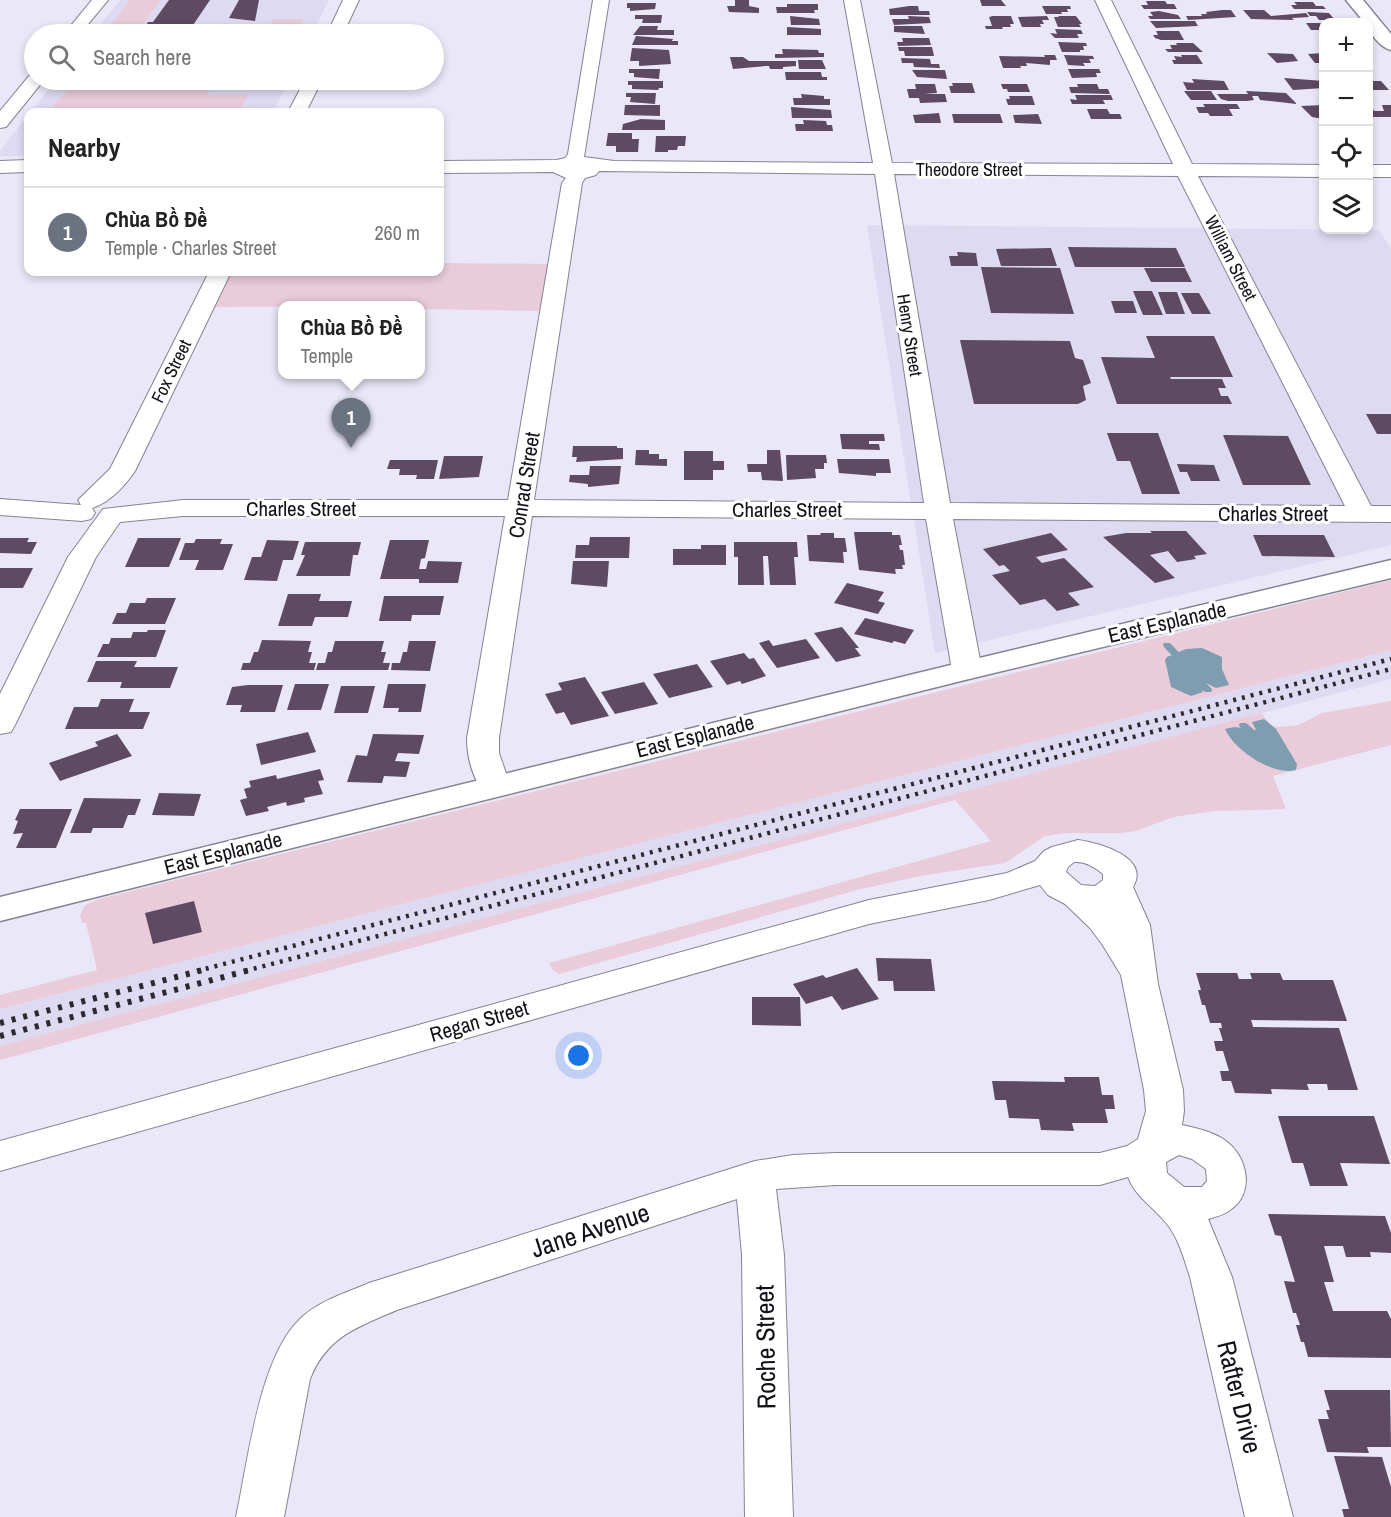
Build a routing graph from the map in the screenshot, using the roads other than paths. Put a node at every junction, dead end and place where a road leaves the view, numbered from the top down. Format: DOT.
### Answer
graph roads {
  1 [pos="100,0"];
  2 [pos="351,0"];
  3 [pos="601,0"];
  4 [pos="852,0"];
  5 [pos="1102,0"];
  6 [pos="1354,0"];
  7 [pos="80,24"];
  8 [pos="339,24"];
  9 [pos="1391,45"];
  10 [pos="27,90"];
  11 [pos="308,90"];
  12 [pos="299,108"];
  13 [pos="0,123"];
  14 [pos="444,167"];
  15 [pos="575,168"];
  16 [pos="883,169"];
  17 [pos="1185,170"];
  18 [pos="1319,171"];
  19 [pos="1373,171"];
  20 [pos="1391,171"];
  21 [pos="218,276"];
  22 [pos="13,507"];
  23 [pos="102,508"];
  24 [pos="520,508"];
  25 [pos="938,510"];
  26 [pos="1362,513"];
  27 [pos="1391,514"];
  28 [pos="1391,569"];
  29 [pos="967,670"];
  30 [pos="0,725"];
  31 [pos="494,785"];
  32 [pos="1065,884"];
  33 [pos="1116,888"];
  34 [pos="0,909"];
  35 [pos="1140,983"];
  36 [pos="1161,1070"];
  37 [pos="1205,1147"];
  38 [pos="1154,1148"];
  39 [pos="0,1156"];
  40 [pos="1071,1171"];
  41 [pos="755,1177"];
  42 [pos="1163,1195"];
  43 [pos="1216,1200"];
  44 [pos="1211,1277"];
  45 [pos="260,1517"];
  46 [pos="769,1517"];
  47 [pos="1269,1517"];
  1 -- 7 [label="street"];
  2 -- 8 [label="street"];
  3 -- 15 [label="street, Conrad Street"];
  4 -- 16 [label="street, Henry Street"];
  5 -- 17 [label="street, William Street"];
  6 -- 9 [label="street"];
  10 -- 13 [label="street"];
  11 -- 12 [label="street"];
  14 -- 15 [label="street, Theodore Street"];
  15 -- 16 [label="street, Theodore Street"];
  15 -- 24 [label="street, Conrad Street"];
  16 -- 17 [label="street, Theodore Street"];
  16 -- 25 [label="street, Henry Street"];
  17 -- 18 [label="street, Theodore Street"];
  17 -- 26 [label="street, William Street"];
  19 -- 20 [label="street"];
  21 -- 23 [label="street, Fox Street"];
  22 -- 23 [label="street, Charles Street"];
  23 -- 24 [label="street, Charles Street"];
  23 -- 30 [label="street"];
  24 -- 25 [label="street, Charles Street"];
  24 -- 31 [label="street, Conrad Street"];
  25 -- 26 [label="street, Charles Street"];
  25 -- 29 [label="street, Henry Street"];
  26 -- 27 [label="street, Charles Street"];
  28 -- 29 [label="street, East Esplanade"];
  29 -- 31 [label="street, East Esplanade"];
  31 -- 34 [label="street, East Esplanade"];
  32 -- 33 [label="street"];
  32 -- 33 [label="street"];
  32 -- 35 [label="street"];
  32 -- 39 [label="street, Regan Street"];
  33 -- 35 [label="street"];
  35 -- 36 [label="street"];
  36 -- 37 [label="street"];
  36 -- 38 [label="street"];
  37 -- 38 [label="street"];
  37 -- 43 [label="street"];
  38 -- 40 [label="street, Jane Avenue"];
  38 -- 42 [label="street"];
  40 -- 41 [label="street, Jane Avenue"];
  40 -- 42 [label="street, Jane Avenue"];
  41 -- 45 [label="street, Jane Avenue"];
  41 -- 46 [label="street, Roche Street"];
  42 -- 43 [label="street"];
  42 -- 44 [label="street, Rafter Drive"];
  43 -- 44 [label="street, Rafter Drive"];
  44 -- 47 [label="street, Rafter Drive"];
}
